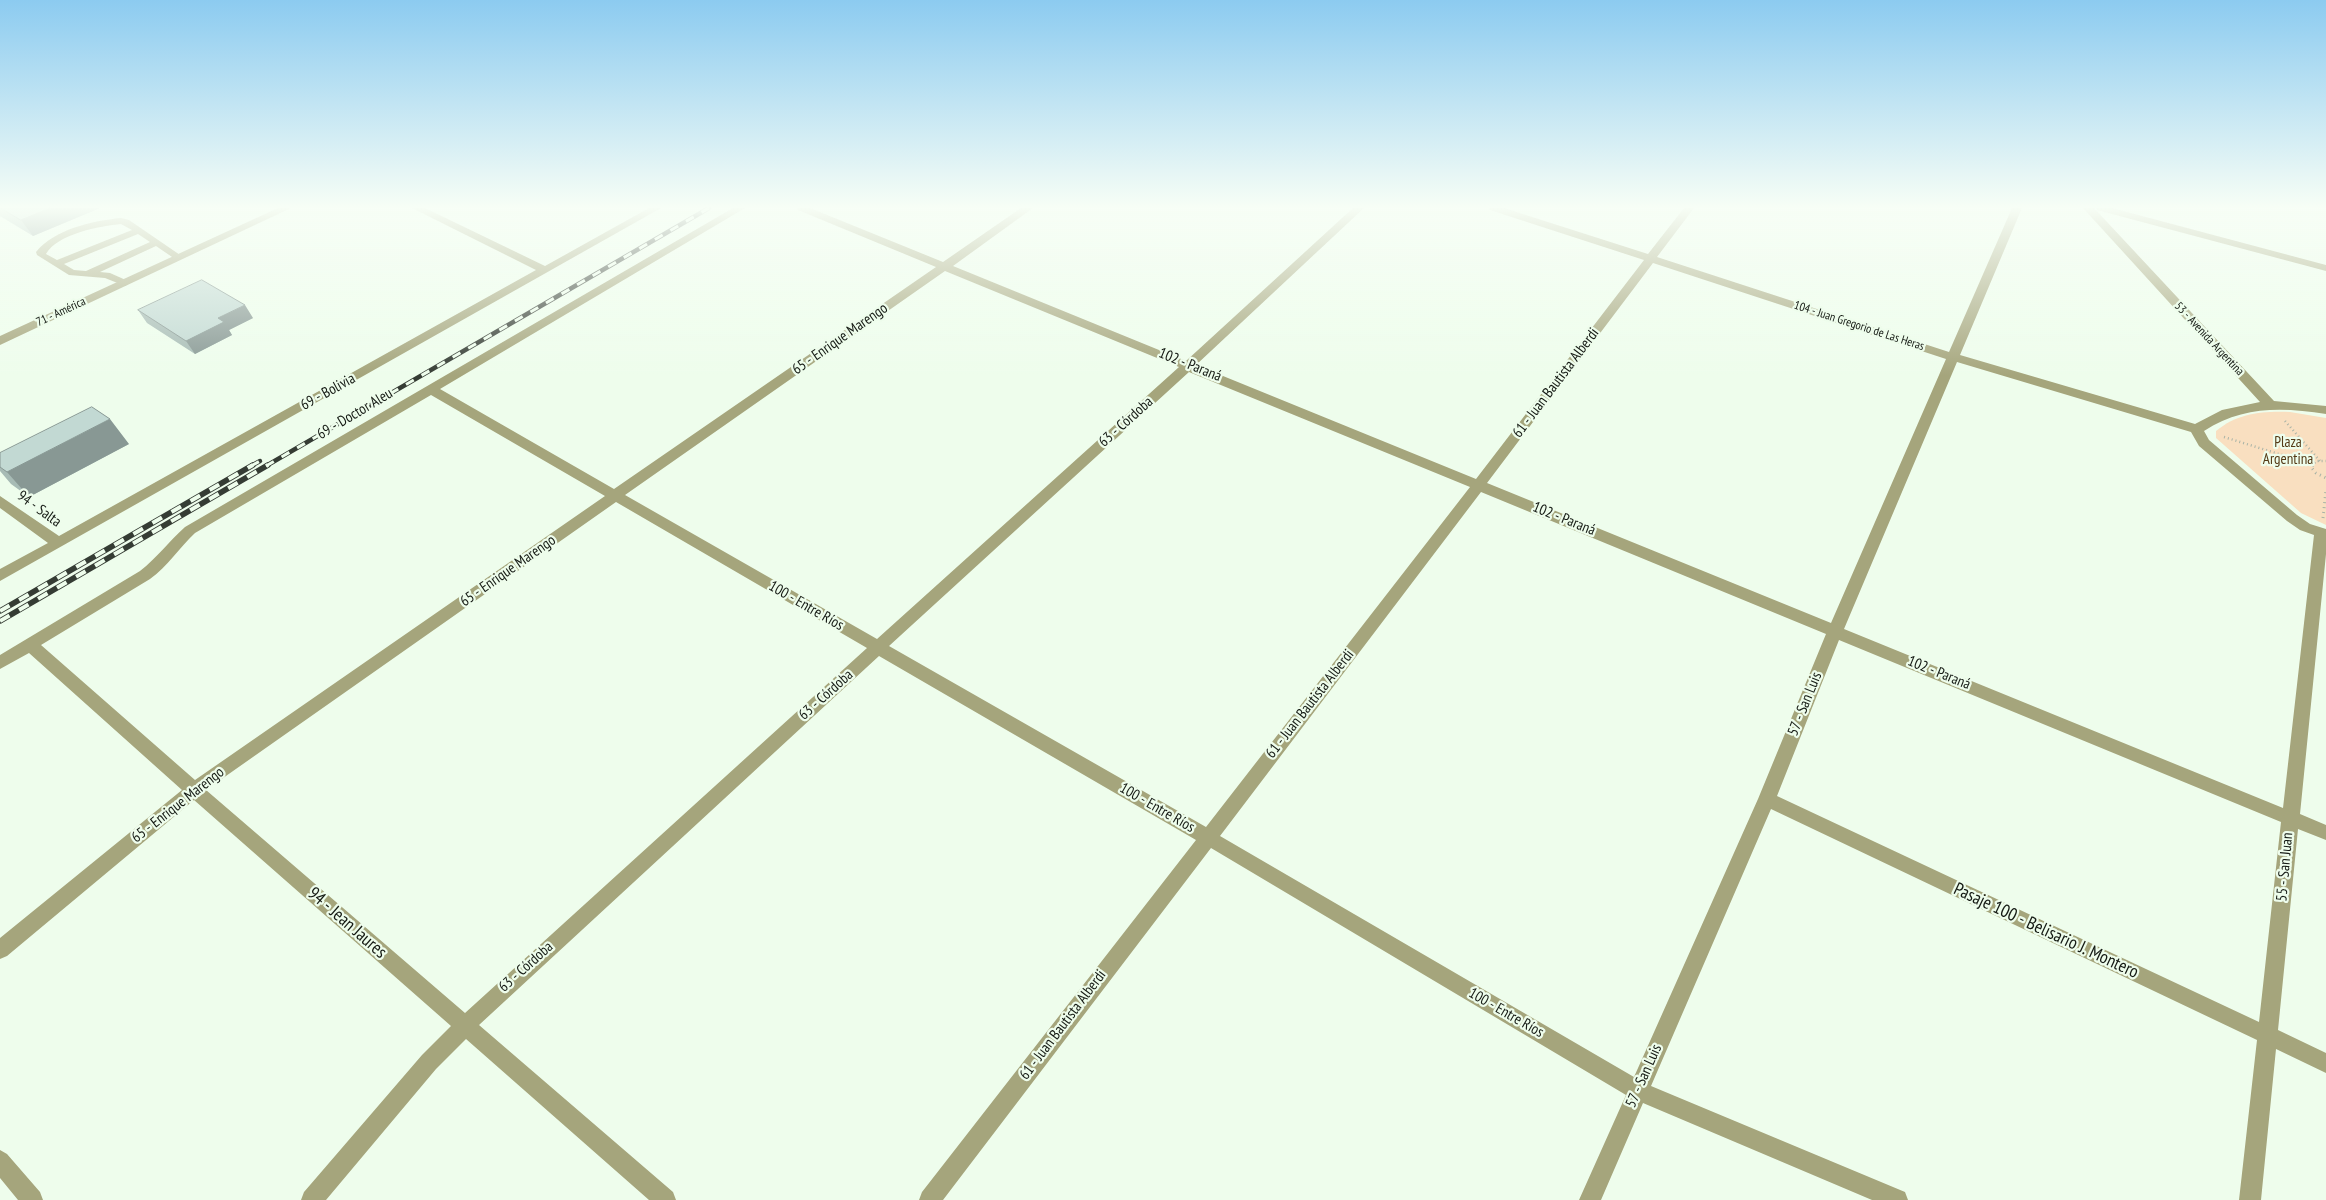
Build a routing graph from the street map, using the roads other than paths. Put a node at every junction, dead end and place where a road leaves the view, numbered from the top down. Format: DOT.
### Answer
graph roads {
  1 [pos="56,264"];
  2 [pos="109,264"];
  3 [pos="163,264"];
  4 [pos="533,264"];
  5 [pos="556,264"];
  6 [pos="644,264"];
  7 [pos="1298,264"];
  8 [pos="1645,264"];
  9 [pos="1668,264"];
  10 [pos="1993,264"];
  11 [pos="2140,264"];
  12 [pos="2311,264"];
  13 [pos="946,265"];
  14 [pos="2326,268"];
  15 [pos="545,270"];
  16 [pos="84,275"];
  17 [pos="125,282"];
  18 [pos="0,341"];
  19 [pos="1954,357"];
  20 [pos="1189,365"];
  21 [pos="430,389"];
  22 [pos="2269,404"];
  23 [pos="2326,410"];
  24 [pos="2197,429"];
  25 [pos="1480,484"];
  26 [pos="614,497"];
  27 [pos="0,501"];
  28 [pos="2323,534"];
  29 [pos="58,543"];
  30 [pos="0,576"];
  31 [pos="1835,630"];
  32 [pos="31,645"];
  33 [pos="879,647"];
  34 [pos="0,663"];
  35 [pos="194,790"];
  36 [pos="1767,799"];
  37 [pos="2290,818"];
  38 [pos="2326,833"];
  39 [pos="1207,838"];
  40 [pos="0,950"];
  41 [pos="465,1025"];
  42 [pos="2269,1036"];
  43 [pos="2326,1062"];
  44 [pos="1637,1090"];
  45 [pos="0,1161"];
  46 [pos="32,1200"];
  47 [pos="312,1200"];
  48 [pos="665,1200"];
  49 [pos="930,1200"];
  50 [pos="1590,1200"];
  51 [pos="1897,1200"];
  52 [pos="2250,1200"];
  1 -- 16 [label="lane"];
  2 -- 16 [label="lane"];
  3 -- 17 [label="street, 71 - América"];
  4 -- 15 [label="street"];
  5 -- 15 [label="street, 69 - Bolivia"];
  6 -- 21 [label="street, 69 - Doctor Aleu"];
  7 -- 20 [label="street, 63 - Córdoba"];
  8 -- 25 [label="street, 61 - Juan Bautista Alberdi"];
  9 -- 19 [label="street, 104 - Juan Gregorio de Las Heras"];
  10 -- 19 [label="street, 57 - San Luis"];
  11 -- 22 [label="street, 53 - Avenida Argentina"];
  12 -- 14 [label="street"];
  13 -- 20 [label="street, 102 - Paraná"];
  13 -- 26 [label="street, 65 - Enrique Marengo"];
  15 -- 29 [label="street, 69 - Bolivia"];
  16 -- 17 [label="lane"];
  17 -- 18 [label="street, 71 - América"];
  19 -- 24 [label="street, 104 - Juan Gregorio de Las Heras"];
  19 -- 31 [label="street, 57 - San Luis"];
  20 -- 25 [label="street, 102 - Paraná"];
  20 -- 33 [label="street, 63 - Córdoba"];
  21 -- 26 [label="street, 100 - Entre Ríos"];
  21 -- 32 [label="street, 69 - Doctor Aleu"];
  22 -- 23 [label="street"];
  22 -- 24 [label="street"];
  24 -- 28 [label="street"];
  25 -- 31 [label="street, 102 - Paraná"];
  25 -- 39 [label="street, 61 - Juan Bautista Alberdi"];
  26 -- 33 [label="street, 100 - Entre Ríos"];
  26 -- 35 [label="street, 65 - Enrique Marengo"];
  27 -- 29 [label="street, 94 - Salta"];
  28 -- 37 [label="street, 55 - San Juan"];
  29 -- 30 [label="street, 69 - Bolivia"];
  31 -- 36 [label="street, 57 - San Luis"];
  31 -- 37 [label="street, 102 - Paraná"];
  32 -- 34 [label="street, 69 - Doctor Aleu"];
  32 -- 35 [label="street, 94 - Jean Jaures"];
  33 -- 39 [label="street, 100 - Entre Ríos"];
  33 -- 41 [label="street, 63 - Córdoba"];
  35 -- 40 [label="street, 65 - Enrique Marengo"];
  35 -- 41 [label="street, 94 - Jean Jaures"];
  36 -- 42 [label="street, Pasaje 100 - Belisario J. Montero"];
  36 -- 44 [label="street, 57 - San Luis"];
  37 -- 38 [label="street, 102 - Paraná"];
  37 -- 42 [label="street, 55 - San Juan"];
  39 -- 44 [label="street, 100 - Entre Ríos"];
  39 -- 49 [label="street, 61 - Juan Bautista Alberdi"];
  41 -- 47 [label="street, 63 - Córdoba"];
  41 -- 48 [label="street, 94 - Jean Jaures"];
  42 -- 43 [label="street, Pasaje 100 - Belisario J. Montero"];
  42 -- 52 [label="street, 55 - San Juan"];
  44 -- 50 [label="street, 57 - San Luis"];
  44 -- 51 [label="street, 100 - Entre Ríos"];
  45 -- 46 [label="street"];
}
